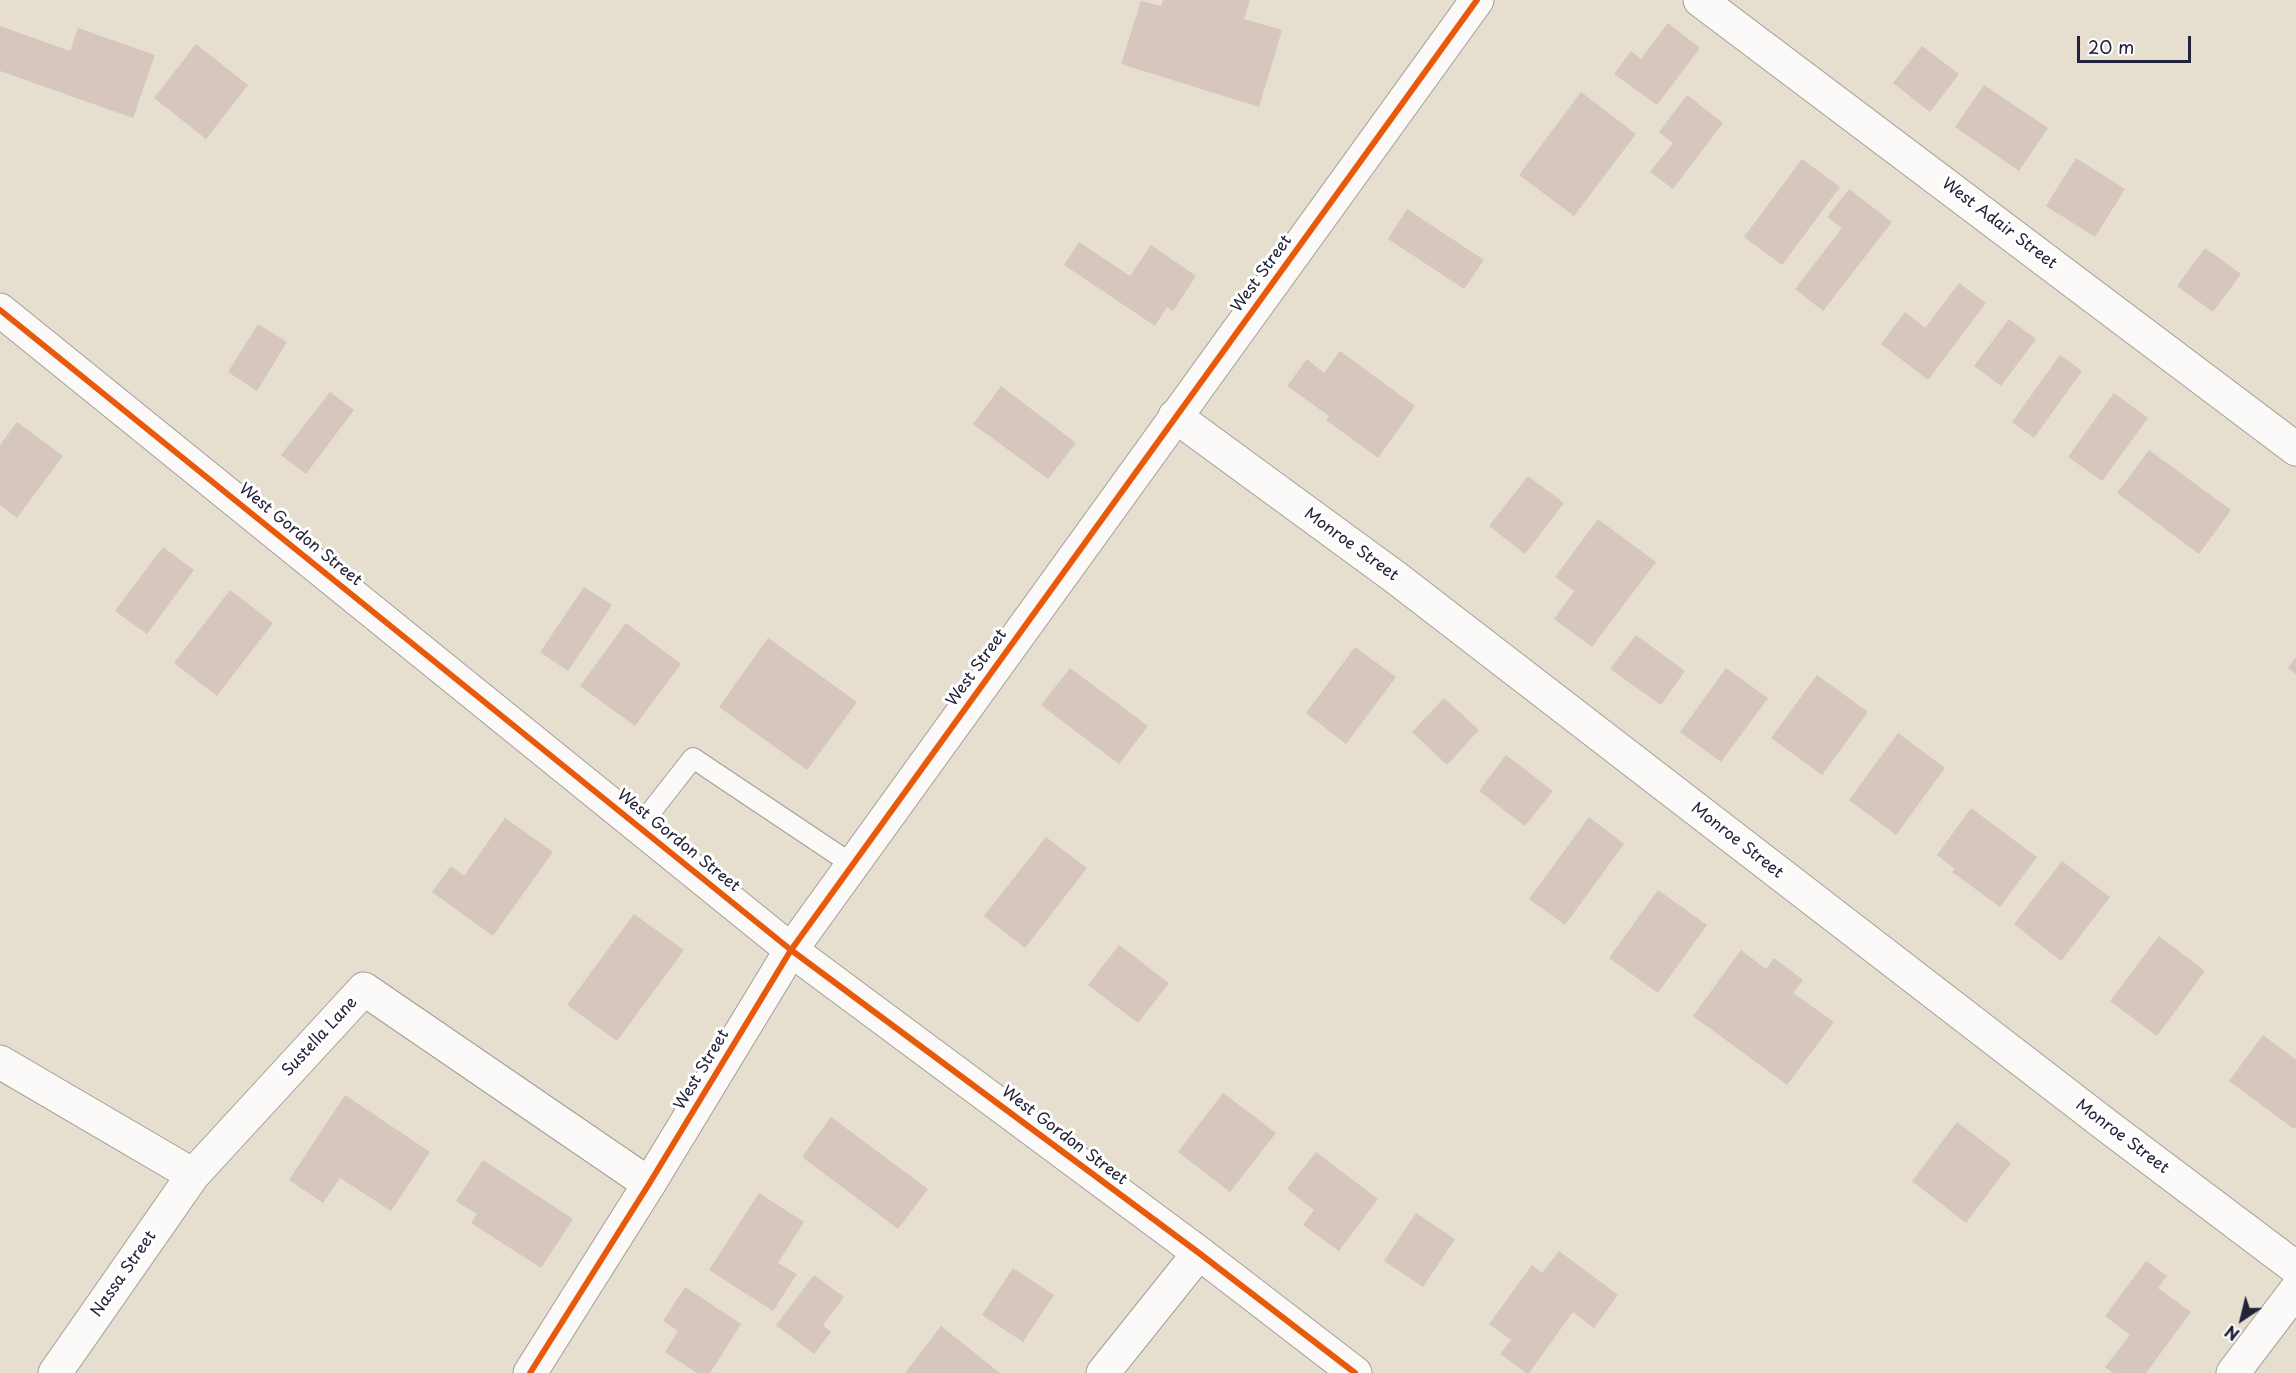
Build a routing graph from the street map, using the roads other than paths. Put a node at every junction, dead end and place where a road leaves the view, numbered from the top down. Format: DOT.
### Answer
graph roads {
  1 [pos="1477,0"];
  2 [pos="1700,0"];
  3 [pos="0,310"];
  4 [pos="1175,416"];
  5 [pos="2296,449"];
  6 [pos="639,827"];
  7 [pos="853,865"];
  8 [pos="791,950"];
  9 [pos="0,1062"];
  10 [pos="192,1175"];
  11 [pos="649,1184"];
  12 [pos="1199,1253"];
  13 [pos="2296,1268"];
  14 [pos="2296,1290"];
  15 [pos="55,1373"];
  16 [pos="530,1373"];
  17 [pos="1103,1373"];
  18 [pos="1355,1373"];
  19 [pos="2233,1373"];
  1 -- 4 [label="street, West Street"];
  2 -- 5 [label="street, West Adair Street"];
  3 -- 6 [label="street, West Gordon Street"];
  4 -- 7 [label="street, West Street"];
  4 -- 13 [label="street, Monroe Street"];
  6 -- 7 [label="lane"];
  6 -- 8 [label="street, West Gordon Street"];
  7 -- 8 [label="street, West Street"];
  8 -- 11 [label="street, West Street"];
  8 -- 12 [label="street, West Gordon Street"];
  9 -- 10 [label="street"];
  10 -- 11 [label="street, Sustella Lane"];
  10 -- 15 [label="street, Nassa Street"];
  11 -- 16 [label="street, West Street"];
  12 -- 17 [label="street"];
  12 -- 18 [label="street, West Gordon Street"];
  14 -- 19 [label="street"];
}
